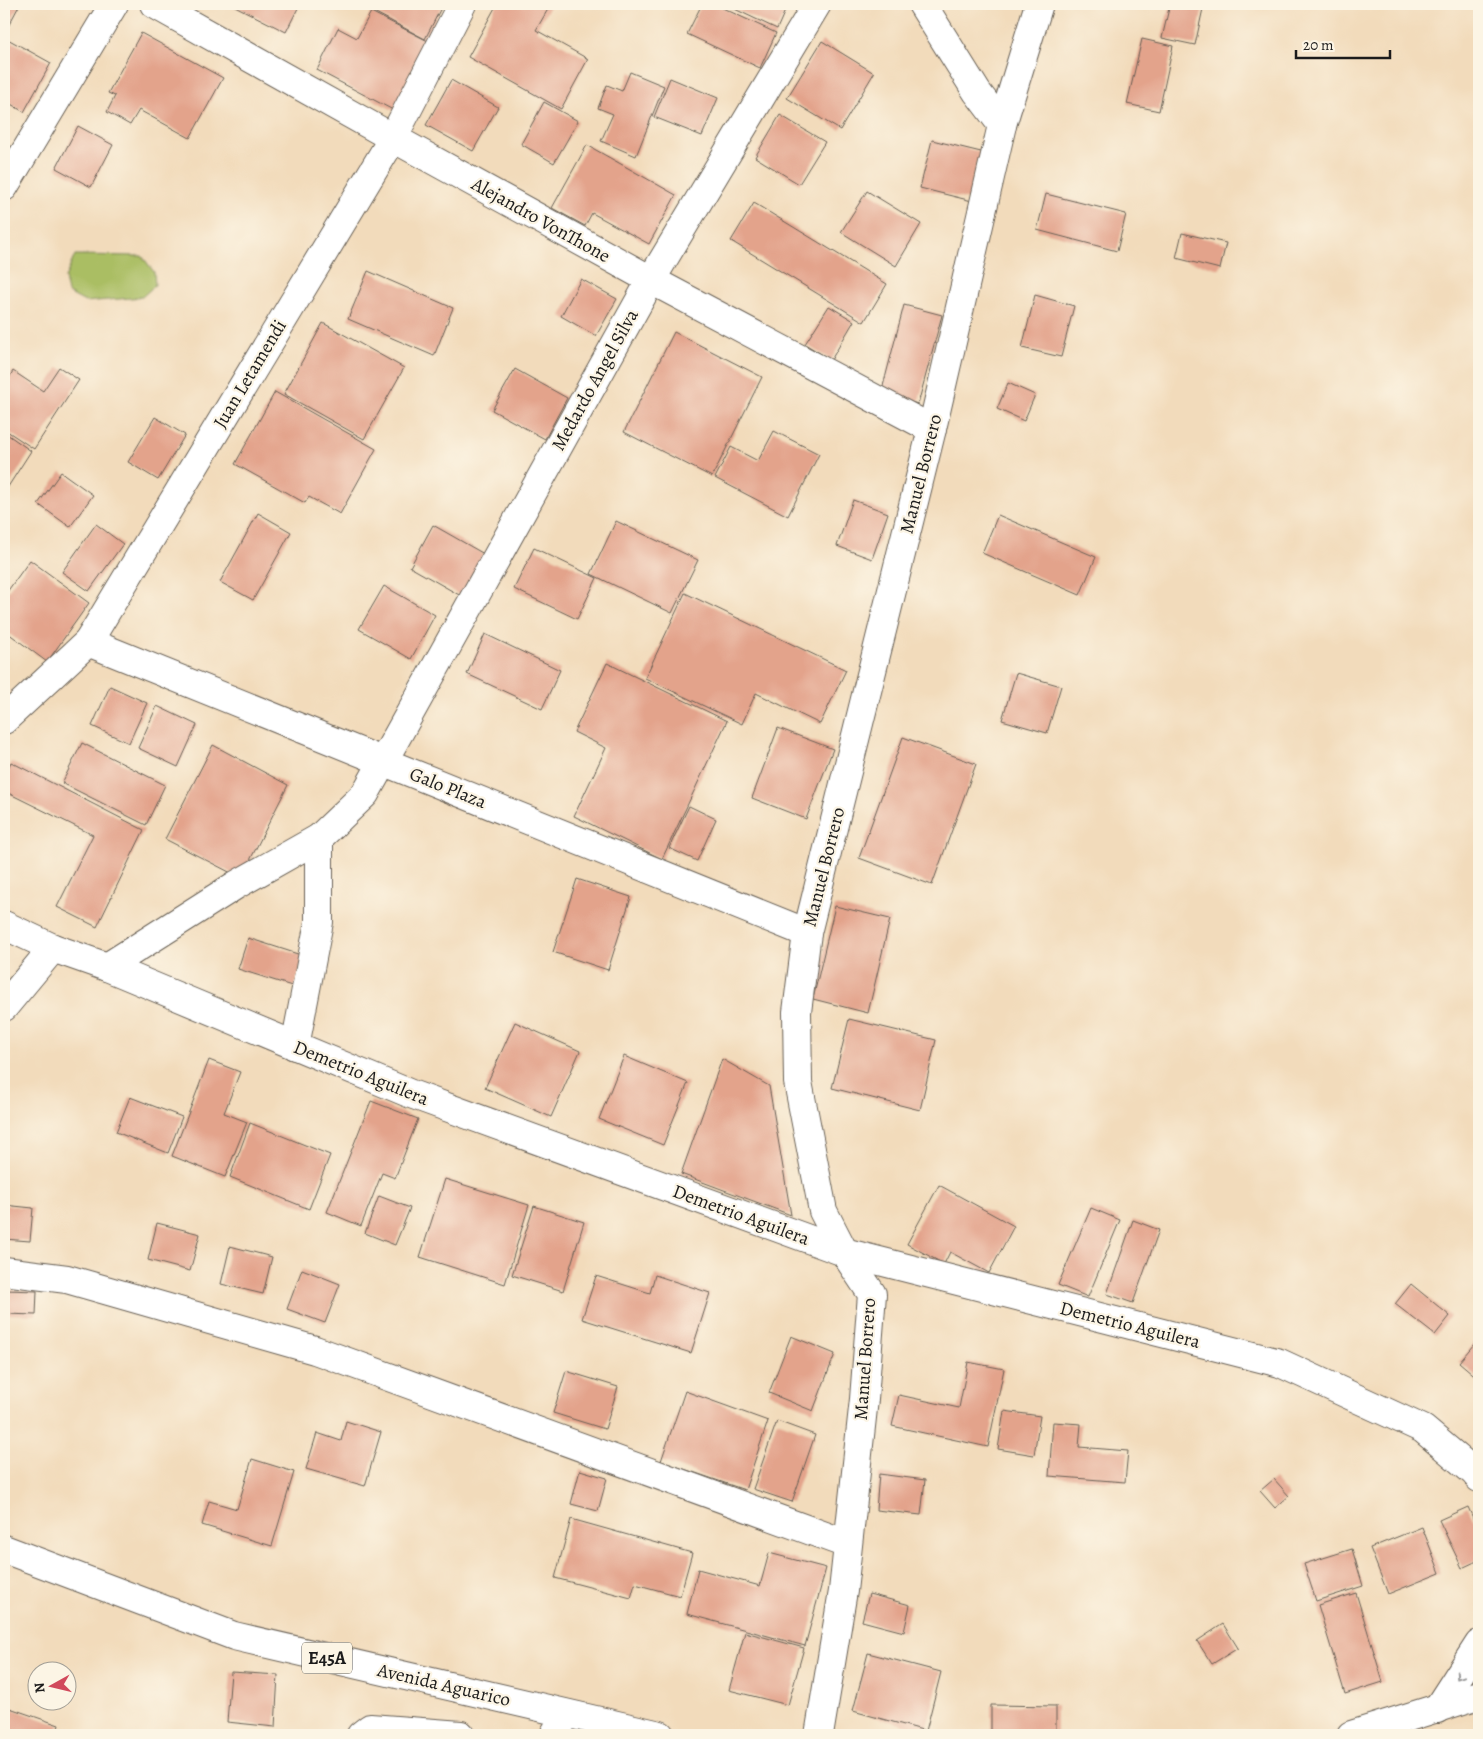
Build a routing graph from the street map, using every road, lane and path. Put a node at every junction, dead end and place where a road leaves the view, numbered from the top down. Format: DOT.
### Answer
graph roads {
  1 [pos="114,4"];
  2 [pos="154,4"];
  3 [pos="462,4"];
  4 [pos="817,4"];
  5 [pos="922,4"];
  6 [pos="1039,4"];
  7 [pos="1002,125"];
  8 [pos="393,138"];
  9 [pos="4,187"];
  10 [pos="651,280"];
  11 [pos="932,429"];
  12 [pos="88,642"];
  13 [pos="4,720"];
  14 [pos="383,762"];
  15 [pos="319,838"];
  16 [pos="4,925"];
  17 [pos="808,934"];
  18 [pos="53,948"];
  19 [pos="107,968"];
  20 [pos="4,1007"];
  21 [pos="295,1046"];
  22 [pos="844,1252"];
  23 [pos="4,1271"];
  24 [pos="1479,1478"];
  25 [pos="847,1544"];
  26 [pos="4,1549"];
  27 [pos="1479,1644"];
  28 [pos="1479,1695"];
  29 [pos="1437,1708"];
  30 [pos="560,1724"];
  31 [pos="360,1735"];
  32 [pos="461,1735"];
  33 [pos="660,1735"];
  34 [pos="819,1735"];
  35 [pos="1351,1735"];
  1 -- 9 [label="main road"];
  2 -- 8 [label="main road, Alejandro VonThone"];
  3 -- 8 [label="main road, Juan Letamendi"];
  4 -- 10 [label="main road, Medardo Angel Silva"];
  5 -- 7 [label="main road"];
  6 -- 7 [label="main road, Manuel Borrero"];
  7 -- 11 [label="main road, Manuel Borrero"];
  8 -- 10 [label="main road, Alejandro VonThone"];
  8 -- 12 [label="main road, Juan Letamendi"];
  10 -- 11 [label="main road, Alejandro VonThone"];
  10 -- 14 [label="main road, Medardo Angel Silva"];
  11 -- 17 [label="main road, Manuel Borrero"];
  12 -- 13 [label="main road, Juan Letamendi"];
  12 -- 14 [label="main road, Galo Plaza"];
  14 -- 15 [label="main road, Medardo Angel Silva"];
  14 -- 17 [label="main road, Galo Plaza"];
  15 -- 19 [label="main road, Medardo Angel Silva"];
  15 -- 21 [label="main road"];
  16 -- 18 [label="main road, Demetrio Aguilera"];
  17 -- 22 [label="main road, Manuel Borrero"];
  18 -- 19 [label="main road, Demetrio Aguilera"];
  18 -- 20 [label="main road"];
  19 -- 21 [label="main road, Demetrio Aguilera"];
  21 -- 22 [label="main road, Demetrio Aguilera"];
  22 -- 24 [label="main road, Demetrio Aguilera"];
  22 -- 25 [label="main road, Manuel Borrero"];
  23 -- 25 [label="main road"];
  25 -- 34 [label="main road, Manuel Borrero"];
  26 -- 30 [label="main road, Avenida Aguarico / E45A"];
  27 -- 29 [label="main road, one-way"];
  28 -- 29 [label="main road"];
  29 -- 35 [label="main road"];
  30 -- 33 [label="main road, Avenida Aguarico / E45A"];
  31 -- 32 [label="main road"];
}
